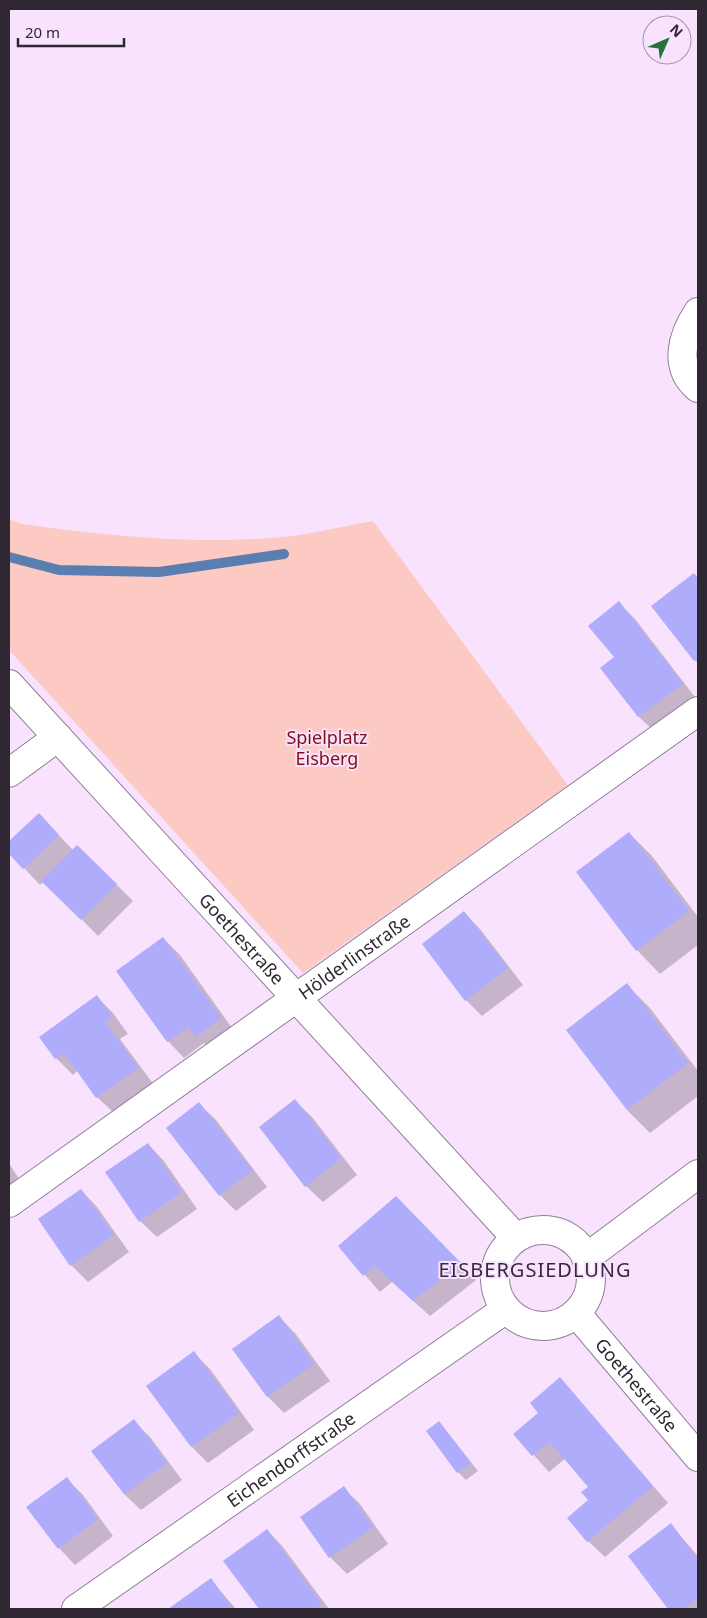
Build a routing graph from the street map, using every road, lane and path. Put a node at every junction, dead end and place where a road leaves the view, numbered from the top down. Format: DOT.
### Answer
graph roads {
  1 [pos="698,312"];
  2 [pos="698,388"];
  3 [pos="9,684"];
  4 [pos="698,712"];
  5 [pos="58,738"];
  6 [pos="9,773"];
  7 [pos="296,999"];
  8 [pos="698,1174"];
  9 [pos="9,1203"];
  10 [pos="516,1238"];
  11 [pos="586,1258"];
  12 [pos="506,1309"];
  13 [pos="576,1313"];
  14 [pos="698,1457"];
  15 [pos="76,1609"];
  1 -- 2 [label="street"];
  3 -- 5 [label="street, Goethestraße"];
  4 -- 7 [label="street, Hölderlinstraße"];
  5 -- 6 [label="street"];
  5 -- 7 [label="street, Goethestraße"];
  7 -- 9 [label="street, Hölderlinstraße"];
  7 -- 10 [label="street, Goethestraße"];
  8 -- 11 [label="street"];
  10 -- 11 [label="street"];
  10 -- 12 [label="street"];
  11 -- 13 [label="street"];
  12 -- 13 [label="street"];
  12 -- 15 [label="street, Eichendorffstraße"];
  13 -- 14 [label="street, Goethestraße"];
}
